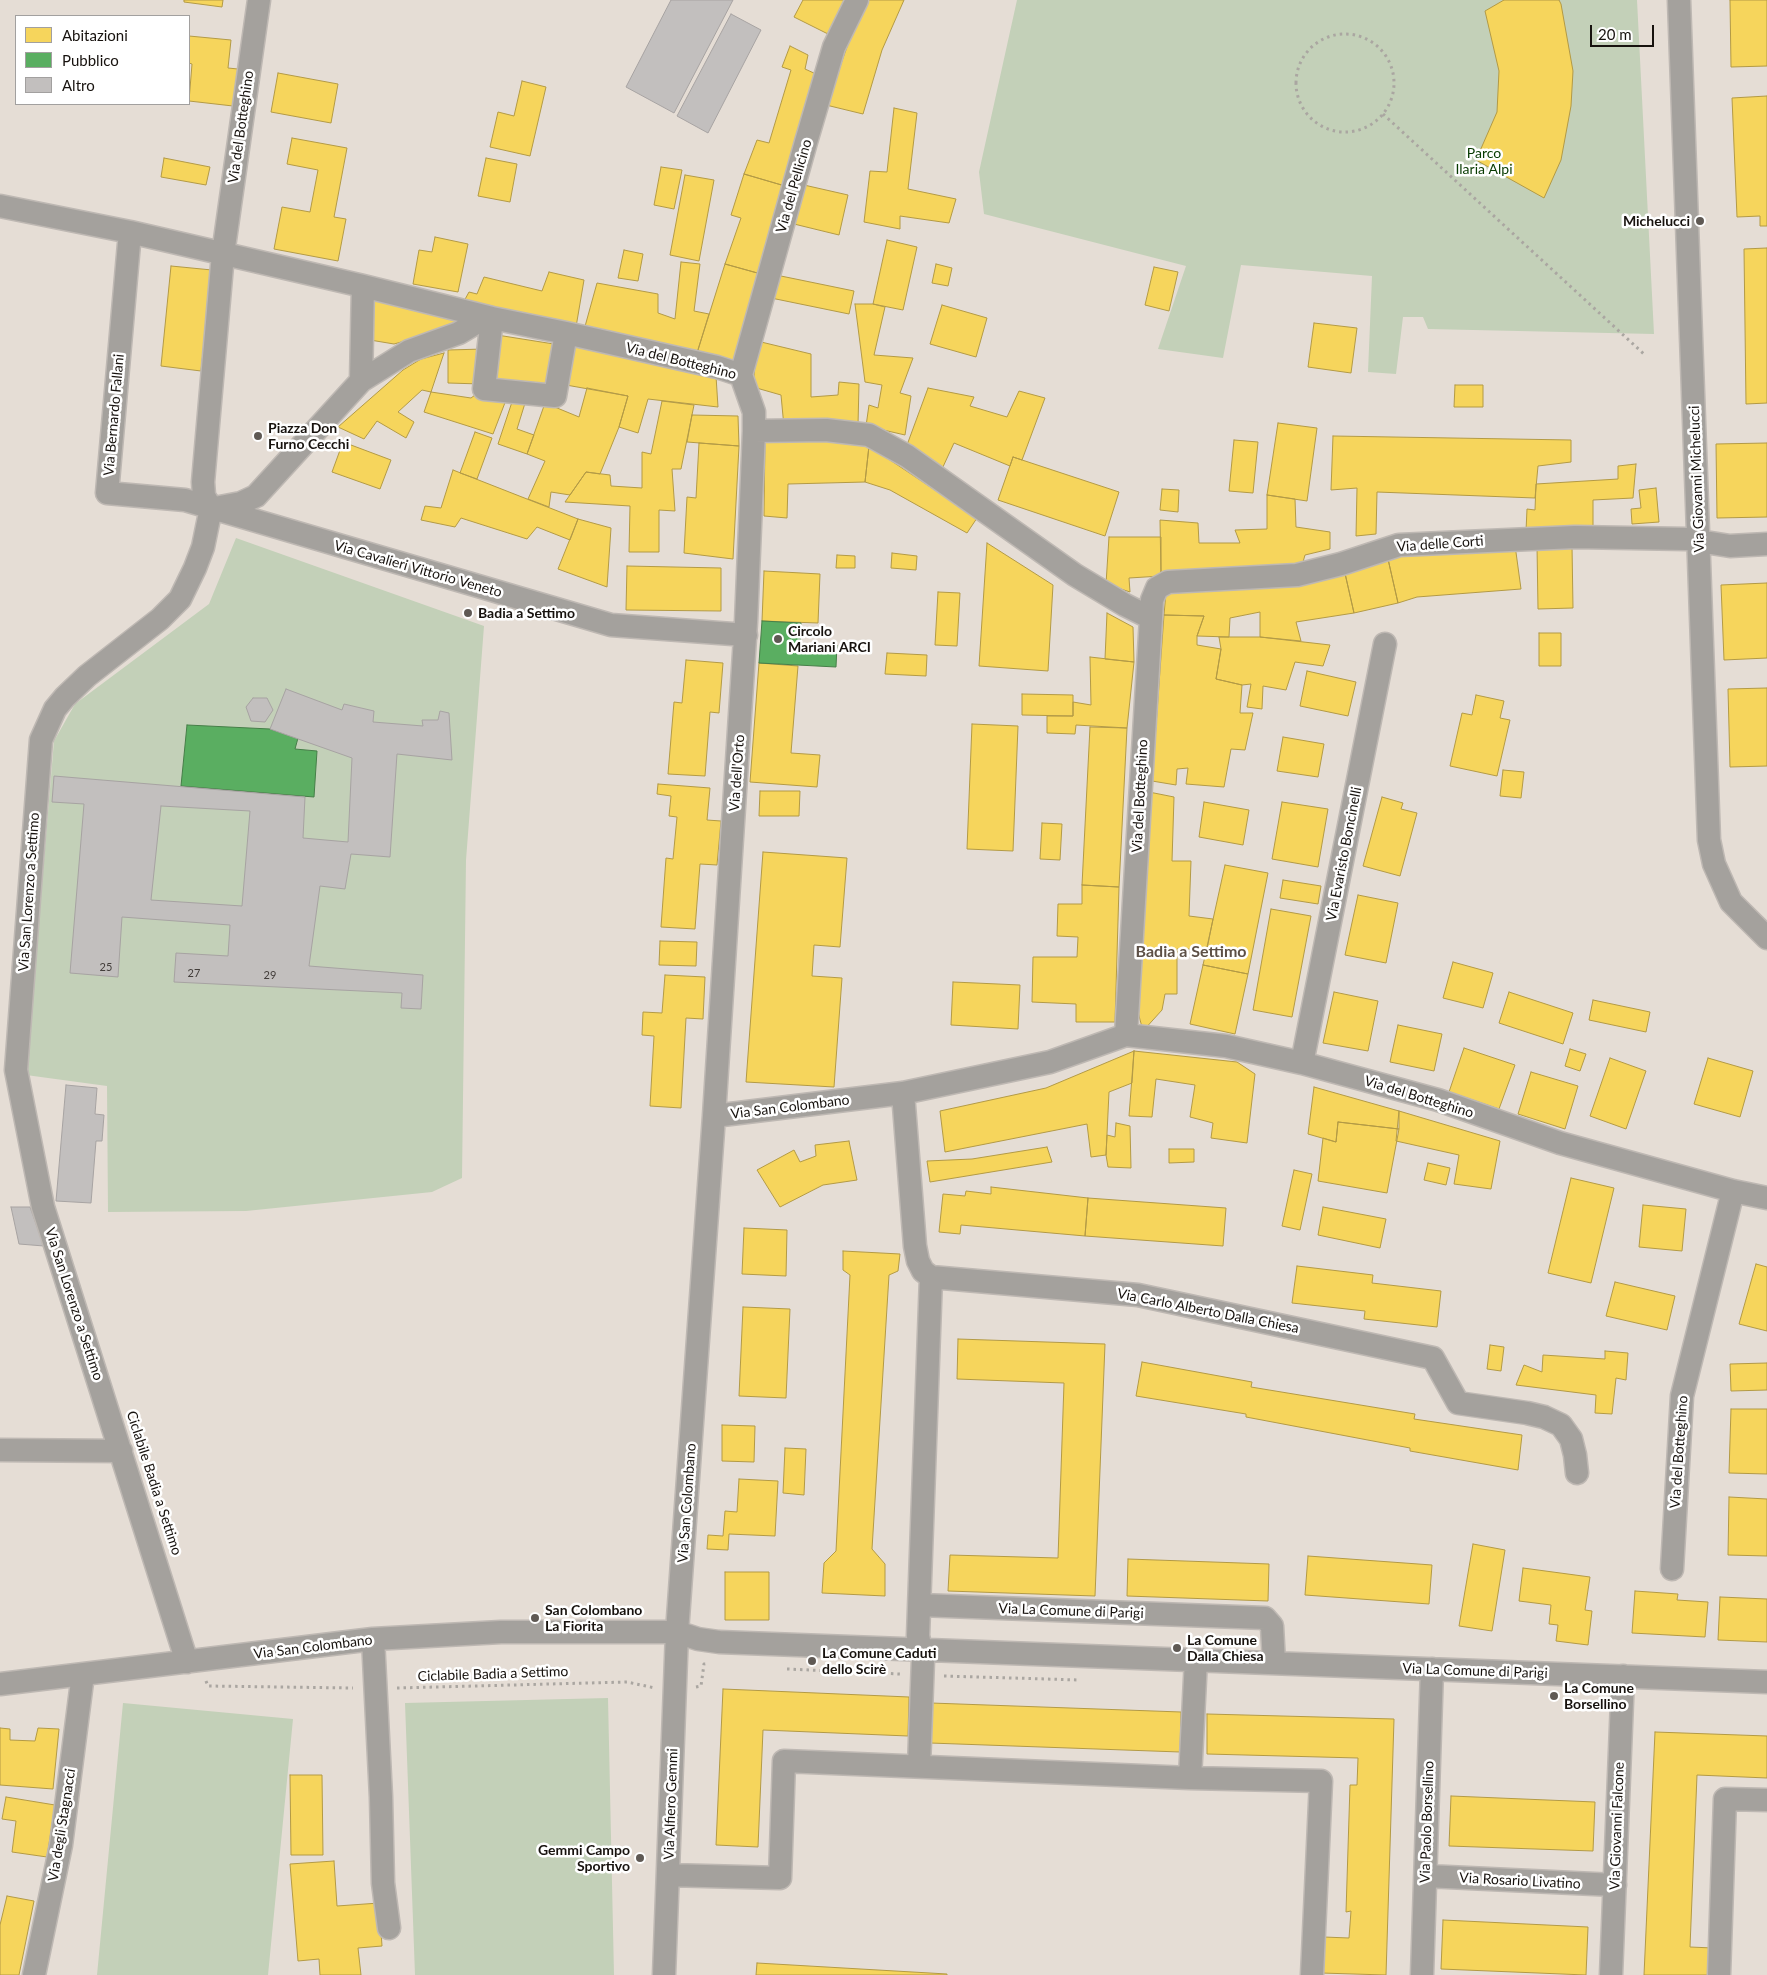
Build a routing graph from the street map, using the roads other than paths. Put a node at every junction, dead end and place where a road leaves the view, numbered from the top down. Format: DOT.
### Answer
graph roads {
  1 [pos="259,0"];
  2 [pos="856,0"];
  3 [pos="1679,0"];
  4 [pos="0,206"];
  5 [pos="130,232"];
  6 [pos="223,254"];
  7 [pos="363,286"];
  8 [pos="489,318"];
  9 [pos="566,333"];
  10 [pos="741,375"];
  11 [pos="361,381"];
  12 [pos="754,431"];
  13 [pos="211,508"];
  14 [pos="1699,542"];
  15 [pos="1767,544"];
  16 [pos="1151,618"];
  17 [pos="746,635"];
  18 [pos="1385,644"];
  19 [pos="1767,938"];
  20 [pos="1126,1035"];
  21 [pos="1302,1063"];
  22 [pos="903,1093"];
  23 [pos="714,1116"];
  24 [pos="1733,1191"];
  25 [pos="1767,1198"];
  26 [pos="931,1277"];
  27 [pos="0,1450"];
  28 [pos="121,1451"];
  29 [pos="1577,1473"];
  30 [pos="1672,1570"];
  31 [pos="920,1605"];
  32 [pos="677,1632"];
  33 [pos="373,1639"];
  34 [pos="920,1648"];
  35 [pos="1196,1660"];
  36 [pos="193,1661"];
  37 [pos="1274,1663"];
  38 [pos="1432,1670"];
  39 [pos="83,1674"];
  40 [pos="1623,1676"];
  41 [pos="1767,1682"];
  42 [pos="0,1684"];
  43 [pos="919,1766"];
  44 [pos="1190,1778"];
  45 [pos="1767,1800"];
  46 [pos="668,1876"];
  47 [pos="1426,1876"];
  48 [pos="1615,1885"];
  49 [pos="388,1928"];
  50 [pos="34,1975"];
  51 [pos="664,1975"];
  52 [pos="1312,1975"];
  53 [pos="1422,1975"];
  54 [pos="1612,1975"];
  55 [pos="1719,1975"];
  1 -- 6 [label="street, Via del Botteghino"];
  2 -- 10 [label="street, Via del Pellicino"];
  3 -- 14 [label="street, Via Giovanni Michelucci"];
  4 -- 5 [label="street, Via del Botteghino"];
  5 -- 6 [label="street, Via del Botteghino"];
  5 -- 13 [label="street, Via Bernardo Fallani"];
  6 -- 7 [label="street, Via del Botteghino"];
  6 -- 13 [label="street"];
  7 -- 8 [label="street, Via del Botteghino"];
  7 -- 11 [label="street"];
  8 -- 9 [label="street, Via del Botteghino"];
  8 -- 9 [label="street"];
  8 -- 11 [label="street"];
  9 -- 10 [label="street, Via del Botteghino"];
  10 -- 12 [label="street, Via del Botteghino"];
  11 -- 13 [label="street"];
  12 -- 16 [label="street"];
  12 -- 17 [label="street, Via dell'Orto"];
  13 -- 17 [label="street, Via Cavalieri Vittorio Veneto"];
  13 -- 28 [label="street, Via San Lorenzo a Settimo"];
  14 -- 15 [label="street"];
  14 -- 16 [label="street, Via delle Corti"];
  14 -- 19 [label="street, Via Giovanni Michelucci"];
  16 -- 20 [label="street, Via del Botteghino"];
  17 -- 23 [label="street, Via dell'Orto"];
  18 -- 21 [label="street, Via Evaristo Boncinelli"];
  20 -- 21 [label="street, Via del Botteghino"];
  20 -- 22 [label="street, Via San Colombano"];
  21 -- 24 [label="street, Via del Botteghino"];
  22 -- 23 [label="street, Via San Colombano"];
  22 -- 26 [label="street"];
  23 -- 32 [label="street, Via San Colombano"];
  24 -- 25 [label="street, Via del Botteghino"];
  24 -- 30 [label="street, Via del Botteghino"];
  26 -- 29 [label="street, Via Carlo Alberto Dalla Chiesa"];
  26 -- 31 [label="street"];
  27 -- 28 [label="street"];
  28 -- 36 [label="street, Via San Lorenzo a Settimo"];
  31 -- 34 [label="street"];
  31 -- 37 [label="street, Via La Comune di Parigi"];
  32 -- 33 [label="street, Via San Colombano"];
  32 -- 34 [label="street, Via La Comune di Parigi"];
  32 -- 46 [label="street, Via Alfiero Gemmi"];
  33 -- 36 [label="street, Via San Colombano"];
  33 -- 49 [label="street"];
  34 -- 35 [label="street, Via La Comune di Parigi"];
  34 -- 43 [label="street"];
  35 -- 37 [label="street, Via La Comune di Parigi"];
  35 -- 44 [label="street"];
  36 -- 39 [label="street, Via San Colombano"];
  37 -- 38 [label="street, Via La Comune di Parigi"];
  38 -- 40 [label="street, Via La Comune di Parigi"];
  38 -- 47 [label="street, Via Paolo Borsellino"];
  39 -- 42 [label="street, Via San Colombano"];
  39 -- 50 [label="street, Via degli Stagnacci"];
  40 -- 41 [label="street, Via La Comune di Parigi"];
  40 -- 48 [label="street, Via Giovanni Falcone"];
  43 -- 44 [label="street"];
  43 -- 46 [label="street"];
  44 -- 52 [label="street"];
  45 -- 55 [label="street"];
  46 -- 51 [label="street, Via Alfiero Gemmi"];
  47 -- 48 [label="street, Via Rosario Livatino"];
  47 -- 53 [label="street, Via Paolo Borsellino"];
  48 -- 54 [label="street, Via Giovanni Falcone"];
}
